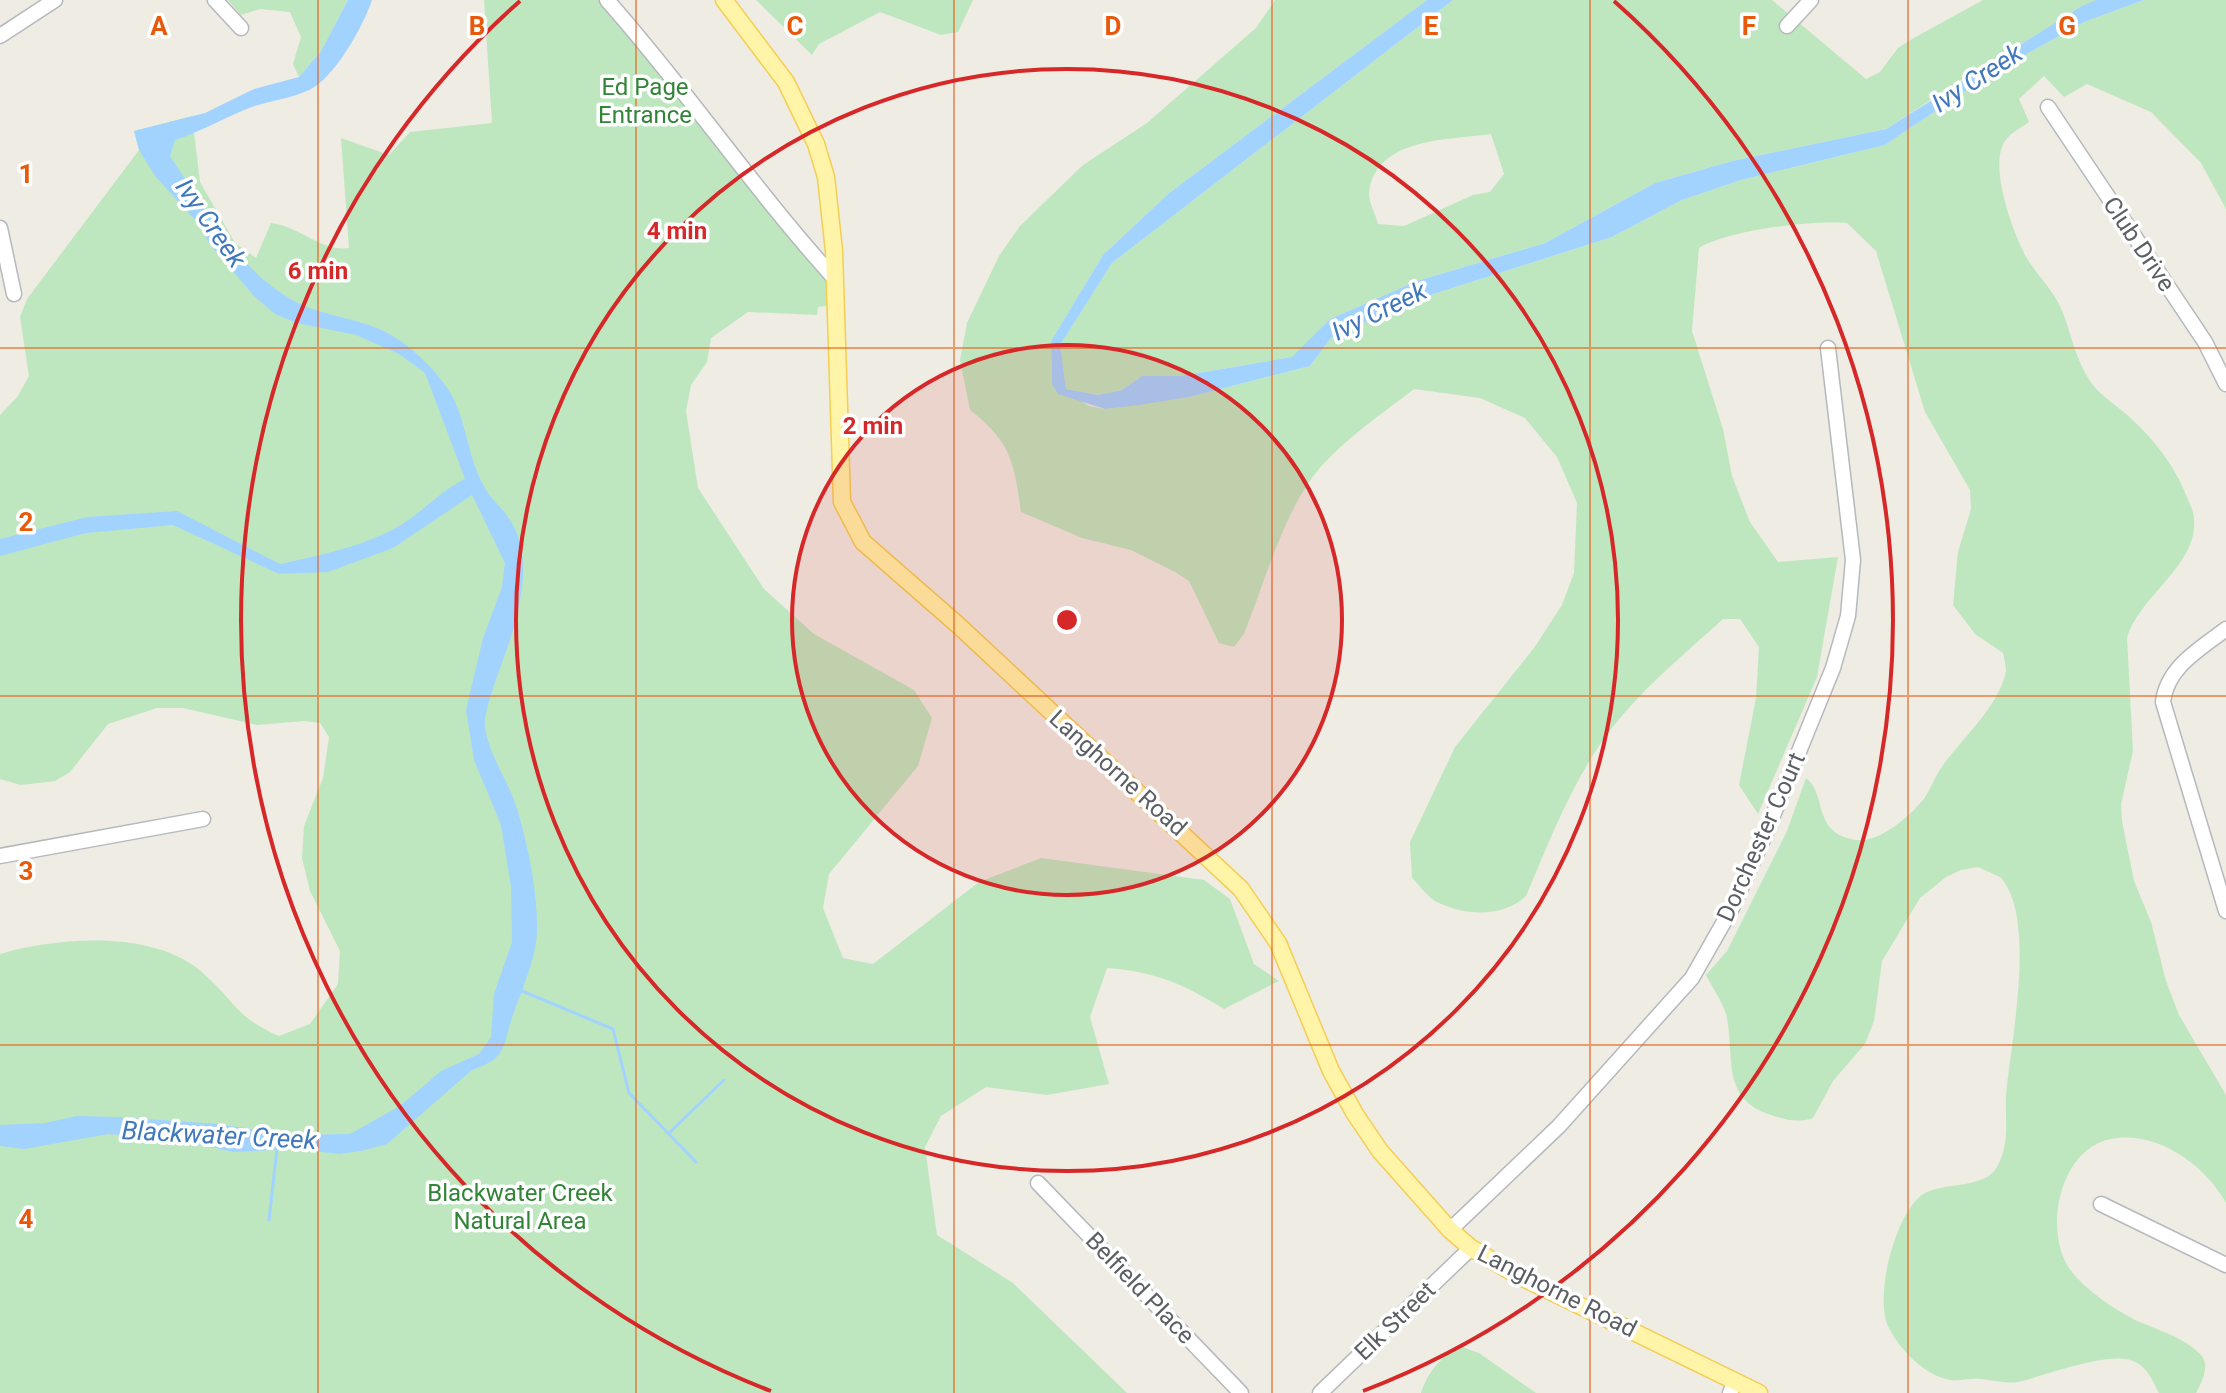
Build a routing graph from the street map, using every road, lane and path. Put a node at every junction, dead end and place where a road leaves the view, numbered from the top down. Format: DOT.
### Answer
graph roads {
  1 [pos="55,0"];
  2 [pos="215,0"];
  3 [pos="607,0"];
  4 [pos="724,0"];
  5 [pos="1811,0"];
  6 [pos="1787,26"];
  7 [pos="241,28"];
  8 [pos="0,36"];
  9 [pos="2048,107"];
  10 [pos="0,228"];
  11 [pos="835,279"];
  12 [pos="14,294"];
  13 [pos="1828,348"];
  14 [pos="2226,384"];
  15 [pos="2226,629"];
  16 [pos="203,819"];
  17 [pos="0,856"];
  18 [pos="2226,911"];
  19 [pos="1038,1183"];
  20 [pos="2101,1204"];
  21 [pos="1450,1230"];
  22 [pos="1471,1248"];
  23 [pos="2226,1265"];
  24 [pos="1733,1387"];
  25 [pos="1241,1393"];
  26 [pos="1320,1393"];
  27 [pos="1759,1393"];
  1 -- 8 [label="street"];
  2 -- 7 [label="street"];
  3 -- 11 [label="street"];
  4 -- 11 [label="main road, Langhorne Road"];
  5 -- 6 [label="street"];
  9 -- 14 [label="street, Club Drive"];
  10 -- 12 [label="street"];
  11 -- 21 [label="main road, Langhorne Road"];
  13 -- 21 [label="street, Dorchester Court"];
  15 -- 18 [label="street"];
  16 -- 17 [label="street"];
  19 -- 25 [label="street, Belfield Place"];
  20 -- 23 [label="street"];
  21 -- 22 [label="main road, Langhorne Road"];
  22 -- 24 [label="main road, Langhorne Road"];
  22 -- 26 [label="street, Elk Street"];
  24 -- 27 [label="main road, Langhorne Road"];
}
